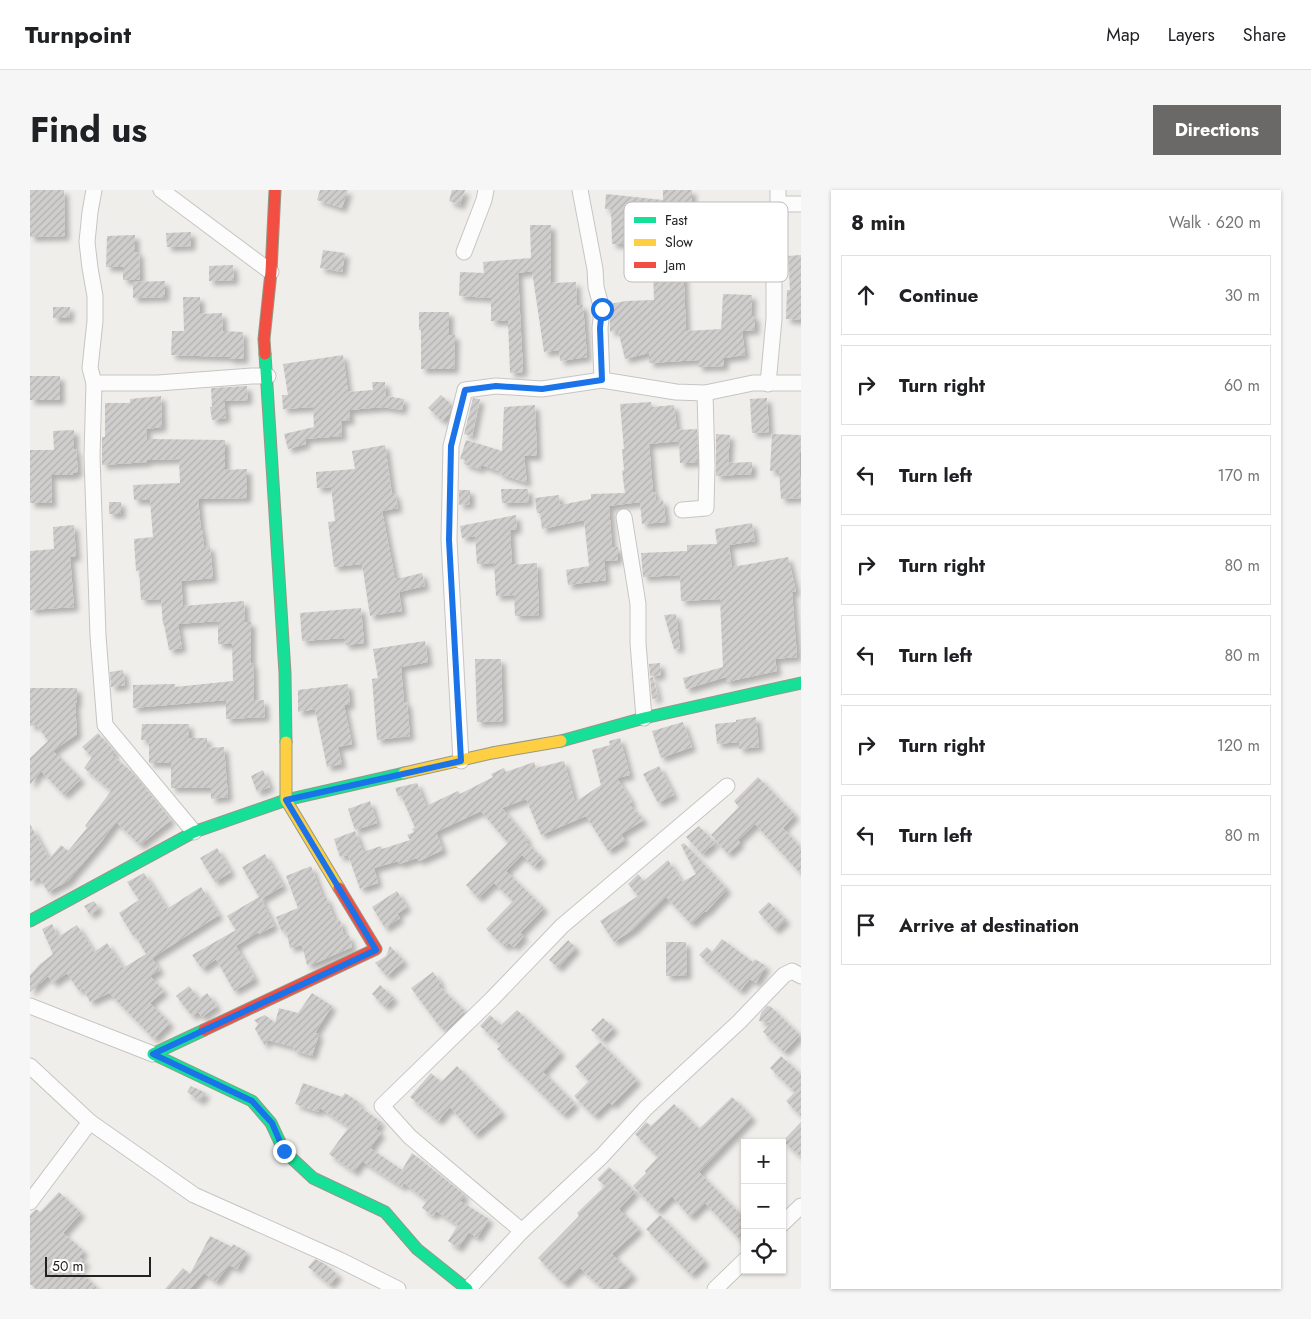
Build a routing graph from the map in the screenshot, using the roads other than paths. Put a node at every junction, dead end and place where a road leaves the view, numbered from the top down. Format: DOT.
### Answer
graph roads {
  1 [pos="94,190"];
  2 [pos="161,190"];
  3 [pos="275,190"];
  4 [pos="486,190"];
  5 [pos="580,190"];
  6 [pos="778,197"];
  7 [pos="801,204"];
  8 [pos="464,252"];
  9 [pos="272,272"];
  10 [pos="774,282"];
  11 [pos="268,376"];
  12 [pos="602,380"];
  13 [pos="94,382"];
  14 [pos="801,383"];
  15 [pos="768,384"];
  16 [pos="705,393"];
  17 [pos="682,510"];
  18 [pos="624,517"];
  19 [pos="801,682"];
  20 [pos="644,718"];
  21 [pos="461,761"];
  22 [pos="728,786"];
  23 [pos="286,800"];
  24 [pos="194,832"];
  25 [pos="30,921"];
  26 [pos="798,970"];
  27 [pos="30,1006"];
  28 [pos="153,1054"];
  29 [pos="30,1066"];
  30 [pos="90,1122"];
  31 [pos="30,1202"];
  32 [pos="801,1206"];
  33 [pos="786,1220"];
  34 [pos="522,1231"];
  35 [pos="741,1264"];
  36 [pos="398,1289"];
  37 [pos="468,1289"];
  38 [pos="715,1289"];
  1 -- 13 [label="street"];
  2 -- 9 [label="street"];
  3 -- 9 [label="street"];
  4 -- 8 [label="street"];
  5 -- 12 [label="street"];
  6 -- 7 [label="street"];
  9 -- 11 [label="street"];
  10 -- 15 [label="street"];
  11 -- 13 [label="street"];
  11 -- 23 [label="street"];
  12 -- 16 [label="street"];
  12 -- 21 [label="street"];
  13 -- 24 [label="street"];
  14 -- 15 [label="street"];
  15 -- 16 [label="street"];
  16 -- 17 [label="street"];
  18 -- 20 [label="street"];
  19 -- 20 [label="street"];
  20 -- 21 [label="street"];
  21 -- 23 [label="street"];
  22 -- 34 [label="street"];
  23 -- 24 [label="street"];
  23 -- 28 [label="street"];
  24 -- 25 [label="street"];
  26 -- 34 [label="street"];
  27 -- 28 [label="street"];
  28 -- 37 [label="street"];
  29 -- 30 [label="street"];
  30 -- 31 [label="street"];
  30 -- 36 [label="street"];
  32 -- 33 [label="street"];
  34 -- 37 [label="street"];
  35 -- 38 [label="street"];
}
